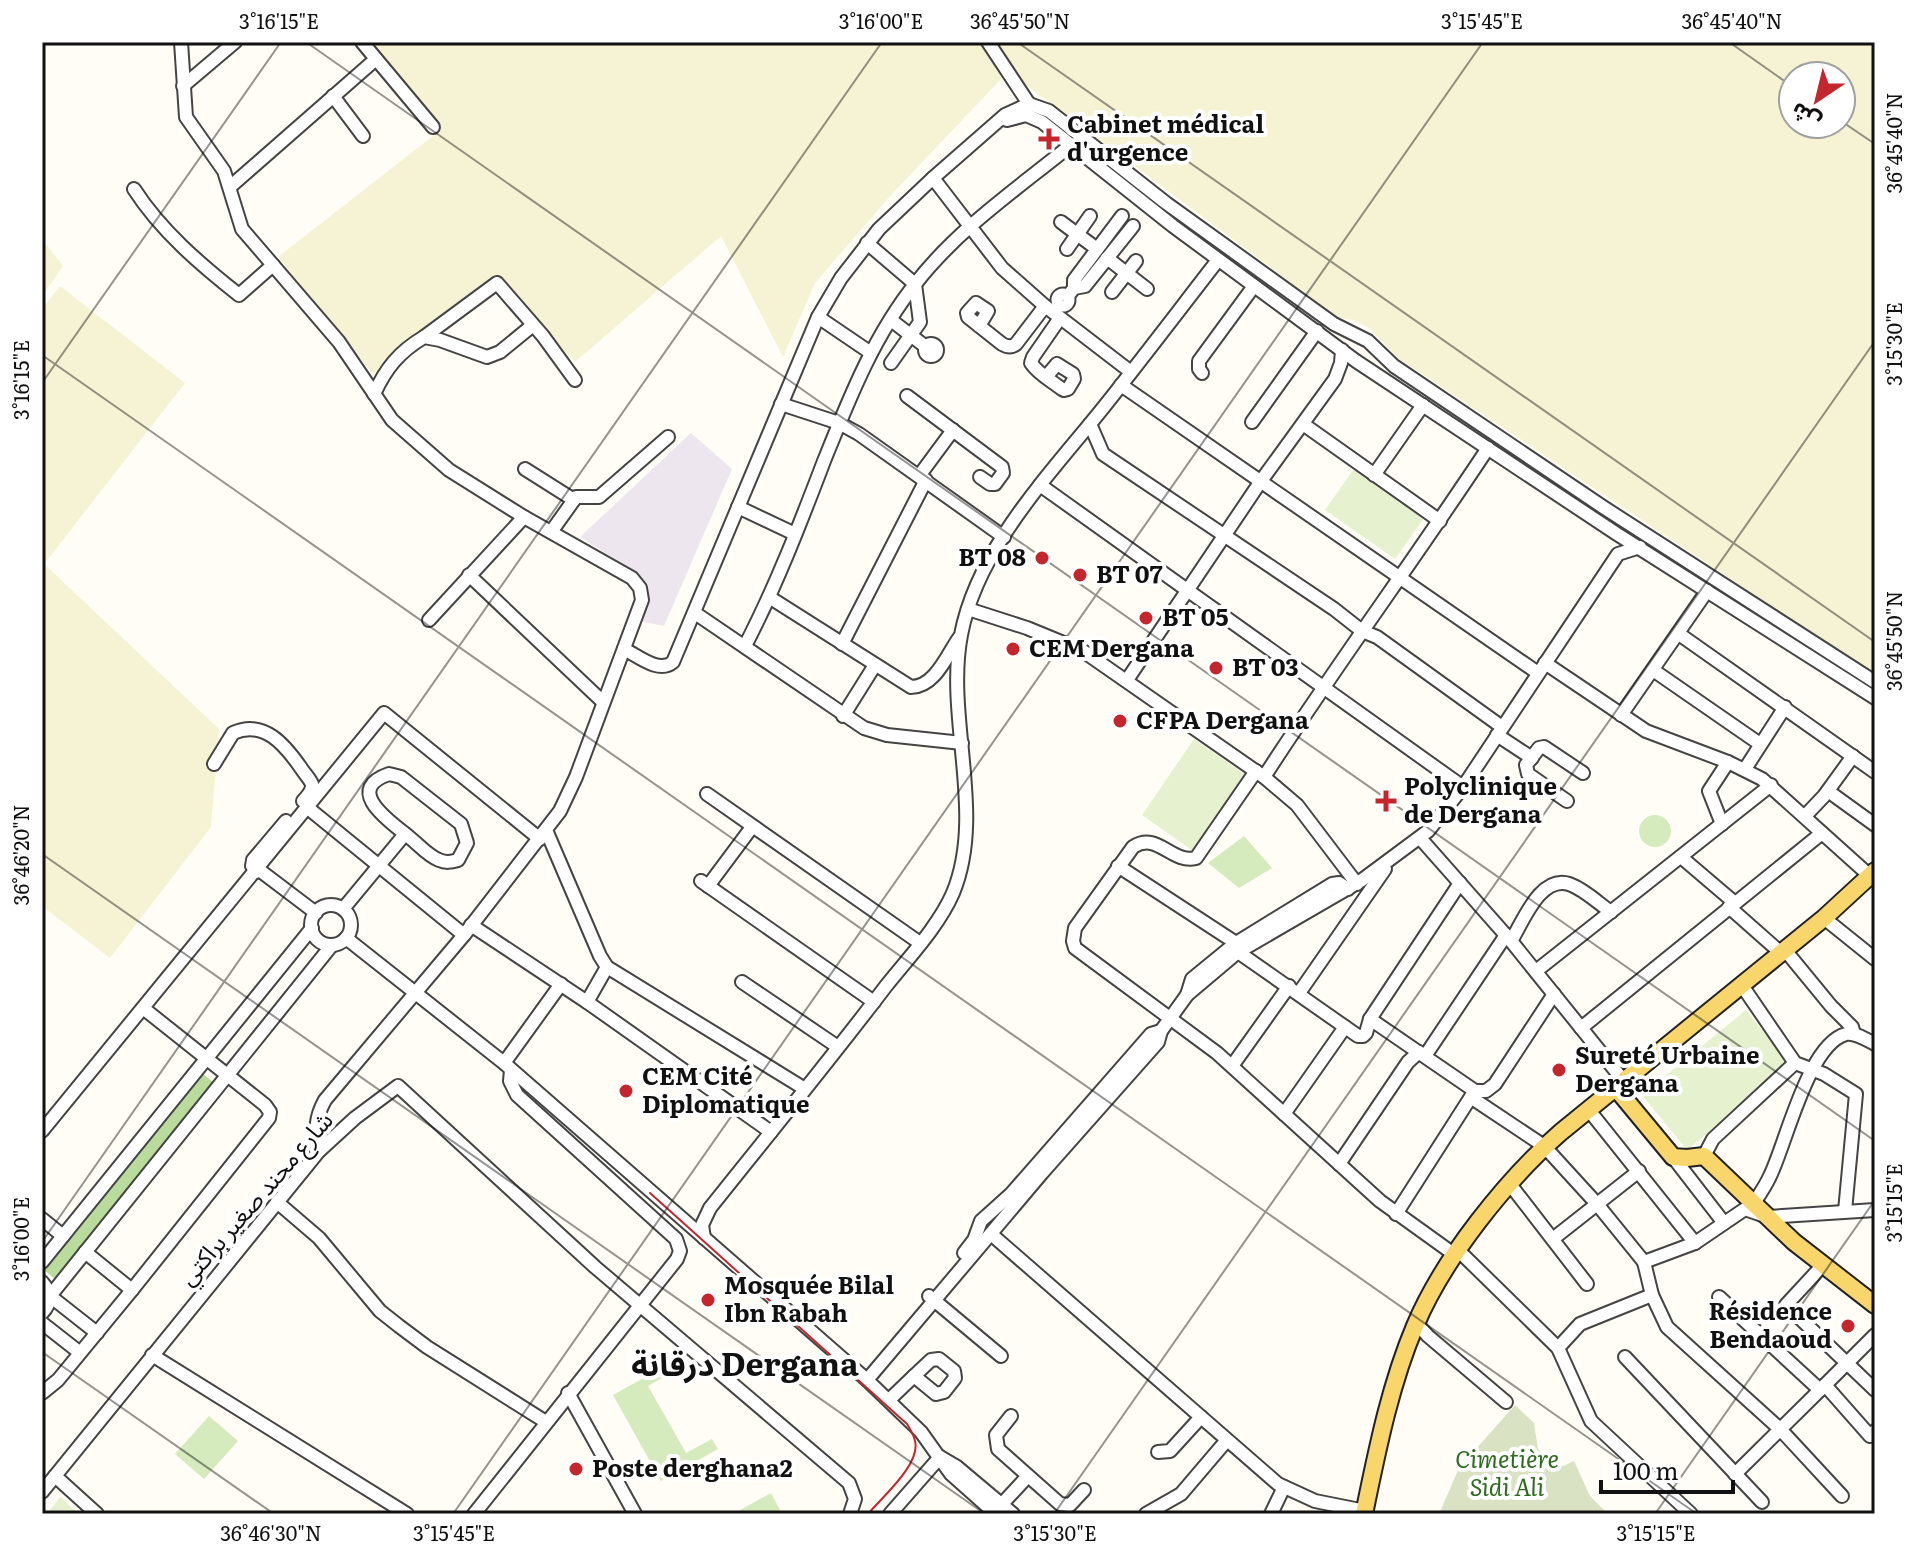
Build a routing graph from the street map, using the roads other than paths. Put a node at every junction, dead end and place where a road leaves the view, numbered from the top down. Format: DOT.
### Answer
graph roads {
  1 [pos="181,42"];
  2 [pos="235,42"];
  3 [pos="362,42"];
  4 [pos="988,42"];
  5 [pos="376,59"];
  6 [pos="183,86"];
  7 [pos="333,96"];
  8 [pos="1029,104"];
  9 [pos="433,127"];
  10 [pos="990,129"];
  11 [pos="363,136"];
  12 [pos="1077,139"];
  13 [pos="933,178"];
  14 [pos="231,186"];
  15 [pos="134,189"];
  16 [pos="1090,216"];
  17 [pos="1122,216"];
  18 [pos="1061,222"];
  19 [pos="1133,226"];
  20 [pos="970,228"];
  21 [pos="1077,234"];
  22 [pos="867,243"];
  23 [pos="1067,249"];
  24 [pos="1102,254"];
  25 [pos="1218,260"];
  26 [pos="1136,261"];
  27 [pos="273,265"];
  28 [pos="1126,273"];
  29 [pos="915,284"];
  30 [pos="1254,286"];
  31 [pos="1147,289"];
  32 [pos="1112,292"];
  33 [pos="1060,304"];
  34 [pos="818,317"];
  35 [pos="891,320"];
  36 [pos="533,325"];
  37 [pos="979,326"];
  38 [pos="1317,331"];
  39 [pos="1356,335"];
  40 [pos="911,336"];
  41 [pos="424,337"];
  42 [pos="1373,346"];
  43 [pos="926,347"];
  44 [pos="1344,352"];
  45 [pos="871,353"];
  46 [pos="891,363"];
  47 [pos="1361,364"];
  48 [pos="1131,372"];
  49 [pos="1202,373"];
  50 [pos="1046,377"];
  51 [pos="575,380"];
  52 [pos="1121,385"];
  53 [pos="374,394"];
  54 [pos="907,396"];
  55 [pos="781,404"];
  56 [pos="1423,405"];
  57 [pos="1252,422"];
  58 [pos="839,423"];
  59 [pos="1090,424"];
  60 [pos="1303,424"];
  61 [pos="953,430"];
  62 [pos="668,437"];
  63 [pos="1488,448"];
  64 [pos="525,469"];
  65 [pos="1374,475"];
  66 [pos="980,477"];
  67 [pos="922,478"];
  68 [pos="1261,481"];
  69 [pos="1040,485"];
  70 [pos="574,500"];
  71 [pos="738,507"];
  72 [pos="524,517"];
  73 [pos="1440,521"];
  74 [pos="551,532"];
  75 [pos="795,534"];
  76 [pos="1617,534"];
  77 [pos="1224,535"];
  78 [pos="1004,537"];
  79 [pos="1640,547"];
  80 [pos="1618,554"];
  81 [pos="469,575"];
  82 [pos="1401,576"];
  83 [pos="1187,590"];
  84 [pos="1707,591"];
  85 [pos="769,597"];
  86 [pos="968,609"];
  87 [pos="695,613"];
  88 [pos="429,620"];
  89 [pos="1362,631"];
  90 [pos="1679,634"];
  91 [pos="961,636"];
  92 [pos="842,644"];
  93 [pos="745,646"];
  94 [pos="624,649"];
  95 [pos="875,665"];
  96 [pos="1542,668"];
  97 [pos="1653,670"];
  98 [pos="1127,680"];
  99 [pos="1875,682"];
  100 [pos="1323,687"];
  101 [pos="1875,698"];
  102 [pos="603,702"];
  103 [pos="1785,707"];
  104 [pos="1621,715"];
  105 [pos="843,716"];
  106 [pos="1500,731"];
  107 [pos="962,743"];
  108 [pos="1760,744"];
  109 [pos="1853,756"];
  110 [pos="1532,758"];
  111 [pos="1728,762"];
  112 [pos="214,764"];
  113 [pos="1745,769"];
  114 [pos="1875,772"];
  115 [pos="1583,773"];
  116 [pos="1260,774"];
  117 [pos="1771,785"];
  118 [pos="1463,787"];
  119 [pos="1828,791"];
  120 [pos="707,794"];
  121 [pos="1567,801"];
  122 [pos="308,808"];
  123 [pos="1805,816"];
  124 [pos="1722,824"];
  125 [pos="1875,825"];
  126 [pos="752,827"];
  127 [pos="546,831"];
  128 [pos="1822,833"];
  129 [pos="405,834"];
  130 [pos="1420,838"];
  131 [pos="1681,857"];
  132 [pos="1392,859"];
  133 [pos="379,865"];
  134 [pos="1118,866"];
  135 [pos="257,871"];
  136 [pos="1873,873"];
  137 [pos="573,875"];
  138 [pos="1460,883"];
  139 [pos="1352,886"];
  140 [pos="1732,905"];
  141 [pos="343,909"];
  142 [pos="1611,912"];
  143 [pos="316,913"];
  144 [pos="1824,918"];
  145 [pos="312,928"];
  146 [pos="468,930"];
  147 [pos="346,938"];
  148 [pos="1508,938"];
  149 [pos="920,943"];
  150 [pos="332,945"];
  151 [pos="1237,948"];
  152 [pos="1783,951"];
  153 [pos="1875,959"];
  154 [pos="607,967"];
  155 [pos="1536,971"];
  156 [pos="742,982"];
  157 [pos="561,984"];
  158 [pos="1741,984"];
  159 [pos="1294,990"];
  160 [pos="414,993"];
  161 [pos="1554,994"];
  162 [pos="587,1002"];
  163 [pos="874,1002"];
  164 [pos="143,1008"];
  165 [pos="1171,1018"];
  166 [pos="1370,1019"];
  167 [pos="1345,1027"];
  168 [pos="1581,1028"];
  169 [pos="1161,1031"];
  170 [pos="1854,1034"];
  171 [pos="1875,1044"];
  172 [pos="838,1047"];
  173 [pos="1422,1054"];
  174 [pos="206,1058"];
  175 [pos="1795,1063"];
  176 [pos="1232,1066"];
  177 [pos="508,1067"];
  178 [pos="1812,1070"];
  179 [pos="228,1075"];
  180 [pos="1619,1084"];
  181 [pos="805,1089"];
  182 [pos="1473,1094"];
  183 [pos="1588,1109"];
  184 [pos="1284,1114"];
  185 [pos="42,1131"];
  186 [pos="771,1132"];
  187 [pos="1544,1146"];
  188 [pos="319,1151"];
  189 [pos="1704,1156"];
  190 [pos="611,1157"];
  191 [pos="1673,1157"];
  192 [pos="1339,1164"];
  193 [pos="599,1170"];
  194 [pos="1639,1171"];
  195 [pos="1509,1183"];
  196 [pos="277,1202"];
  197 [pos="1754,1203"];
  198 [pos="1597,1204"];
  199 [pos="710,1208"];
  200 [pos="1875,1210"];
  201 [pos="1845,1211"];
  202 [pos="1396,1214"];
  203 [pos="1768,1217"];
  204 [pos="681,1218"];
  205 [pos="42,1219"];
  206 [pos="1724,1223"];
  207 [pos="987,1234"];
  208 [pos="63,1236"];
  209 [pos="704,1238"];
  210 [pos="1554,1238"];
  211 [pos="1695,1243"];
  212 [pos="85,1252"];
  213 [pos="1457,1253"];
  214 [pos="42,1262"];
  215 [pos="1644,1262"];
  216 [pos="1823,1265"];
  217 [pos="42,1282"];
  218 [pos="1587,1284"];
  219 [pos="132,1290"];
  220 [pos="1652,1295"];
  221 [pos="50,1296"];
  222 [pos="1719,1297"];
  223 [pos="932,1299"];
  224 [pos="638,1305"];
  225 [pos="1875,1305"];
  226 [pos="42,1313"];
  227 [pos="42,1323"];
  228 [pos="1416,1323"];
  229 [pos="97,1333"];
  230 [pos="1875,1335"];
  231 [pos="1558,1348"];
  232 [pos="79,1352"];
  233 [pos="152,1355"];
  234 [pos="1001,1356"];
  235 [pos="1625,1357"];
  236 [pos="1848,1362"];
  237 [pos="914,1376"];
  238 [pos="865,1378"];
  239 [pos="1823,1388"];
  240 [pos="1875,1390"];
  241 [pos="42,1393"];
  242 [pos="568,1393"];
  243 [pos="889,1400"];
  244 [pos="1506,1402"];
  245 [pos="1011,1416"];
  246 [pos="1201,1417"];
  247 [pos="546,1422"];
  248 [pos="1780,1429"];
  249 [pos="1875,1431"];
  250 [pos="1227,1440"];
  251 [pos="1158,1452"];
  252 [pos="940,1457"];
  253 [pos="1735,1474"];
  254 [pos="55,1476"];
  255 [pos="1028,1476"];
  256 [pos="1284,1487"];
  257 [pos="1084,1490"];
  258 [pos="42,1492"];
  259 [pos="1842,1496"];
  260 [pos="1762,1502"];
  261 [pos="999,1509"];
  262 [pos="1365,1512"];
  263 [pos="97,1514"];
  264 [pos="407,1514"];
  265 [pos="474,1514"];
  266 [pos="635,1514"];
  267 [pos="850,1514"];
  268 [pos="890,1514"];
  269 [pos="1013,1514"];
  270 [pos="1146,1514"];
  271 [pos="1271,1514"];
  272 [pos="1691,1514"];
  1 -- 6 [label="street"];
  2 -- 6 [label="street"];
  3 -- 5 [label="street"];
  4 -- 8 [label="street"];
  5 -- 7 [label="street"];
  5 -- 9 [label="street"];
  6 -- 14 [label="street"];
  7 -- 11 [label="street"];
  7 -- 14 [label="street"];
  8 -- 10 [label="street"];
  8 -- 12 [label="street"];
  10 -- 12 [label="street"];
  10 -- 13 [label="street"];
  12 -- 20 [label="street"];
  12 -- 25 [label="street"];
  12 -- 39 [label="street"];
  13 -- 20 [label="street"];
  13 -- 22 [label="street"];
  14 -- 27 [label="street"];
  15 -- 27 [label="street"];
  16 -- 21 [label="street"];
  17 -- 24 [label="street"];
  18 -- 21 [label="street"];
  19 -- 24 [label="street"];
  20 -- 29 [label="street"];
  20 -- 33 [label="street"];
  21 -- 23 [label="street"];
  21 -- 24 [label="street"];
  22 -- 29 [label="street"];
  22 -- 34 [label="street"];
  24 -- 28 [label="street"];
  24 -- 33 [label="street"];
  25 -- 30 [label="street"];
  25 -- 48 [label="street"];
  26 -- 28 [label="street"];
  27 -- 53 [label="street"];
  28 -- 31 [label="street"];
  28 -- 32 [label="street"];
  29 -- 35 [label="street"];
  29 -- 40 [label="street"];
  30 -- 38 [label="street"];
  30 -- 49 [label="street"];
  33 -- 37 [label="street"];
  33 -- 48 [label="street"];
  33 -- 50 [label="street"];
  34 -- 45 [label="street"];
  34 -- 55 [label="street"];
  35 -- 40 [label="street"];
  35 -- 45 [label="street"];
  36 -- 41 [label="street"];
  36 -- 41 [label="street"];
  36 -- 51 [label="street"];
  38 -- 44 [label="street"];
  38 -- 57 [label="street"];
  39 -- 42 [label="street"];
  39 -- 44 [label="street"];
  40 -- 43 [label="street"];
  40 -- 46 [label="street"];
  41 -- 53 [label="street"];
  42 -- 47 [label="street"];
  42 -- 99 [label="street"];
  44 -- 47 [label="street"];
  44 -- 60 [label="street"];
  45 -- 58 [label="street"];
  47 -- 56 [label="street"];
  48 -- 52 [label="street"];
  52 -- 59 [label="street"];
  52 -- 68 [label="street"];
  53 -- 72 [label="street"];
  54 -- 61 [label="street"];
  55 -- 58 [label="street"];
  55 -- 71 [label="street"];
  56 -- 63 [label="street"];
  56 -- 65 [label="street"];
  58 -- 67 [label="street"];
  58 -- 75 [label="street"];
  59 -- 69 [label="street"];
  59 -- 77 [label="street"];
  60 -- 65 [label="street"];
  60 -- 68 [label="street"];
  61 -- 66 [label="street"];
  61 -- 67 [label="street"];
  62 -- 70 [label="street"];
  63 -- 73 [label="street"];
  63 -- 76 [label="street"];
  64 -- 70 [label="street"];
  65 -- 73 [label="street"];
  67 -- 78 [label="street"];
  67 -- 92 [label="street"];
  68 -- 77 [label="street"];
  68 -- 82 [label="street"];
  69 -- 78 [label="street"];
  69 -- 83 [label="street"];
  70 -- 74 [label="street"];
  71 -- 75 [label="street"];
  71 -- 87 [label="street"];
  72 -- 74 [label="street"];
  72 -- 81 [label="street"];
  73 -- 82 [label="street"];
  74 -- 94 [label="street"];
  75 -- 85 [label="street"];
  76 -- 79 [label="street"];
  76 -- 80 [label="street"];
  77 -- 83 [label="street"];
  77 -- 89 [label="street"];
  78 -- 86 [label="street"];
  79 -- 80 [label="street"];
  79 -- 84 [label="street"];
  80 -- 96 [label="street"];
  81 -- 88 [label="street"];
  81 -- 102 [label="street"];
  82 -- 89 [label="street"];
  82 -- 96 [label="street"];
  83 -- 98 [label="street"];
  83 -- 100 [label="street"];
  84 -- 90 [label="street"];
  84 -- 101 [label="street"];
  85 -- 92 [label="street"];
  85 -- 93 [label="street"];
  86 -- 91 [label="street"];
  86 -- 98 [label="street"];
  87 -- 93 [label="street"];
  87 -- 94 [label="street"];
  89 -- 100 [label="street"];
  89 -- 106 [label="street"];
  90 -- 97 [label="street"];
  90 -- 103 [label="street"];
  91 -- 95 [label="street"];
  91 -- 107 [label="street"];
  92 -- 95 [label="street"];
  93 -- 105 [label="street"];
  94 -- 102 [label="street"];
  95 -- 105 [label="street"];
  96 -- 104 [label="street"];
  96 -- 106 [label="street"];
  97 -- 104 [label="street"];
  97 -- 108 [label="street"];
  98 -- 116 [label="street"];
  100 -- 116 [label="street"];
  100 -- 118 [label="street"];
  102 -- 127 [label="street"];
  103 -- 108 [label="street"];
  103 -- 109 [label="street"];
  104 -- 111 [label="street"];
  105 -- 107 [label="street"];
  106 -- 110 [label="street"];
  106 -- 118 [label="street"];
  107 -- 149 [label="street"];
  108 -- 113 [label="street"];
  109 -- 114 [label="street"];
  109 -- 119 [label="street"];
  110 -- 115 [label="street"];
  110 -- 121 [label="street"];
  111 -- 113 [label="street"];
  111 -- 124 [label="street"];
  112 -- 135 [label="street"];
  113 -- 117 [label="street"];
  116 -- 134 [label="street"];
  116 -- 139 [label="street"];
  117 -- 123 [label="street"];
  117 -- 124 [label="street"];
  118 -- 130 [label="street"];
  119 -- 123 [label="street"];
  119 -- 125 [label="street"];
  120 -- 126 [label="street"];
  122 -- 127 [label="street"];
  122 -- 133 [label="street"];
  122 -- 135 [label="street"];
  123 -- 128 [label="street"];
  124 -- 131 [label="street"];
  126 -- 149 [label="street"];
  126 -- 163 [label="street"];
  127 -- 137 [label="street"];
  127 -- 146 [label="street"];
  127 -- 154 [label="street"];
  128 -- 136 [label="street"];
  128 -- 140 [label="street"];
  129 -- 129 [label="street"];
  129 -- 133 [label="street"];
  130 -- 132 [label="street"];
  130 -- 138 [label="street"];
  131 -- 140 [label="street"];
  131 -- 142 [label="street"];
  132 -- 139 [label="street"];
  132 -- 159 [label="street"];
  133 -- 141 [label="street"];
  133 -- 146 [label="street"];
  134 -- 151 [label="street"];
  134 -- 165 [label="street"];
  135 -- 143 [label="street"];
  135 -- 164 [label="street"];
  136 -- 144 [label="main road"];
  138 -- 148 [label="street"];
  138 -- 166 [label="street"];
  139 -- 151 [label="street"];
  140 -- 152 [label="street"];
  140 -- 168 [label="street"];
  141 -- 143 [label="street"];
  141 -- 147 [label="street"];
  142 -- 148 [label="street"];
  142 -- 155 [label="street"];
  143 -- 145 [label="street"];
  144 -- 152 [label="main road"];
  144 -- 153 [label="street"];
  145 -- 150 [label="street"];
  145 -- 174 [label="street"];
  146 -- 157 [label="street"];
  146 -- 160 [label="street"];
  147 -- 150 [label="street"];
  147 -- 160 [label="street"];
  148 -- 155 [label="street"];
  148 -- 173 [label="street"];
  149 -- 163 [label="street"];
  150 -- 179 [label="street"];
  151 -- 159 [label="street"];
  151 -- 165 [label="street"];
  152 -- 158 [label="main road"];
  152 -- 170 [label="street"];
  154 -- 162 [label="street"];
  154 -- 181 [label="street"];
  155 -- 161 [label="street"];
  156 -- 172 [label="street"];
  157 -- 162 [label="street"];
  157 -- 177 [label="street"];
  158 -- 175 [label="street"];
  158 -- 180 [label="main road"];
  159 -- 167 [label="street"];
  159 -- 176 [label="street"];
  160 -- 177 [label="street"];
  160 -- 188 [label="street"];
  161 -- 168 [label="street"];
  161 -- 182 [label="street"];
  162 -- 186 [label="street"];
  163 -- 172 [label="street"];
  164 -- 174 [label="street"];
  164 -- 185 [label="street"];
  165 -- 169 [label="street"];
  165 -- 176 [label="street"];
  166 -- 167 [label="street"];
  166 -- 173 [label="street"];
  167 -- 184 [label="street"];
  168 -- 180 [label="street"];
  169 -- 207 [label="street"];
  169 -- 207 [label="street"];
  170 -- 171 [label="street"];
  170 -- 178 [label="street"];
  172 -- 181 [label="street"];
  173 -- 182 [label="street"];
  173 -- 192 [label="street"];
  174 -- 179 [label="street"];
  174 -- 208 [label="street"];
  175 -- 178 [label="street"];
  175 -- 189 [label="street"];
  176 -- 184 [label="street"];
  177 -- 190 [label="street"];
  177 -- 193 [label="street"];
  178 -- 197 [label="street"];
  178 -- 201 [label="street"];
  179 -- 212 [label="street"];
  179 -- 219 [label="street"];
  180 -- 183 [label="main road"];
  180 -- 191 [label="main road"];
  181 -- 186 [label="street"];
  182 -- 187 [label="street"];
  182 -- 202 [label="street"];
  183 -- 187 [label="main road"];
  183 -- 194 [label="street"];
  184 -- 192 [label="street"];
  186 -- 199 [label="street"];
  187 -- 195 [label="main road"];
  187 -- 198 [label="street"];
  188 -- 196 [label="street, شارع محند صغير براكتي"];
  188 -- 224 [label="street, شارع محند صغير براكتي"];
  189 -- 191 [label="main road"];
  189 -- 197 [label="main road"];
  190 -- 193 [label="street"];
  190 -- 204 [label="street"];
  191 -- 206 [label="street"];
  192 -- 202 [label="street"];
  193 -- 224 [label="street"];
  194 -- 198 [label="street"];
  194 -- 211 [label="street"];
  195 -- 210 [label="street"];
  195 -- 213 [label="main road"];
  196 -- 233 [label="street, شارع محند صغير براكتي"];
  196 -- 247 [label="street"];
  197 -- 203 [label="main road"];
  198 -- 210 [label="street"];
  198 -- 215 [label="street"];
  199 -- 204 [label="street"];
  199 -- 209 [label="street"];
  200 -- 201 [label="street"];
  201 -- 203 [label="street"];
  202 -- 213 [label="street"];
  203 -- 206 [label="street"];
  203 -- 216 [label="main road"];
  204 -- 209 [label="street"];
  205 -- 208 [label="street"];
  206 -- 211 [label="street"];
  207 -- 223 [label="street"];
  207 -- 246 [label="street"];
  208 -- 214 [label="street"];
  209 -- 238 [label="street"];
  210 -- 218 [label="street"];
  211 -- 215 [label="street"];
  212 -- 219 [label="street"];
  212 -- 221 [label="street"];
  213 -- 228 [label="main road"];
  213 -- 231 [label="street"];
  215 -- 220 [label="street"];
  216 -- 225 [label="main road"];
  216 -- 236 [label="street"];
  217 -- 221 [label="street"];
  219 -- 229 [label="street"];
  220 -- 231 [label="street"];
  220 -- 248 [label="street"];
  221 -- 226 [label="street"];
  221 -- 229 [label="street"];
  222 -- 239 [label="street"];
  223 -- 234 [label="street"];
  223 -- 238 [label="street"];
  224 -- 242 [label="street"];
  224 -- 267 [label="street"];
  227 -- 232 [label="street"];
  228 -- 244 [label="street"];
  228 -- 262 [label="main road"];
  229 -- 232 [label="street"];
  230 -- 236 [label="street"];
  231 -- 272 [label="street"];
  232 -- 241 [label="street"];
  233 -- 254 [label="street, شارع محند صغير براكتي"];
  233 -- 264 [label="street"];
  235 -- 253 [label="street"];
  236 -- 239 [label="street"];
  236 -- 240 [label="street"];
  237 -- 243 [label="street"];
  238 -- 243 [label="street"];
  239 -- 248 [label="street"];
  239 -- 249 [label="street"];
  242 -- 247 [label="street"];
  242 -- 266 [label="street"];
  243 -- 252 [label="street"];
  245 -- 255 [label="street"];
  246 -- 250 [label="street"];
  246 -- 251 [label="street"];
  247 -- 265 [label="street"];
  248 -- 253 [label="street"];
  248 -- 259 [label="street"];
  250 -- 256 [label="street"];
  250 -- 270 [label="street"];
  252 -- 261 [label="street"];
  252 -- 268 [label="street"];
  253 -- 260 [label="street"];
  254 -- 258 [label="street, شارع محند صغير براكتي"];
  254 -- 263 [label="street"];
  255 -- 257 [label="street"];
  255 -- 261 [label="street"];
  256 -- 262 [label="street"];
  256 -- 271 [label="street"];
  261 -- 269 [label="street"];
}
